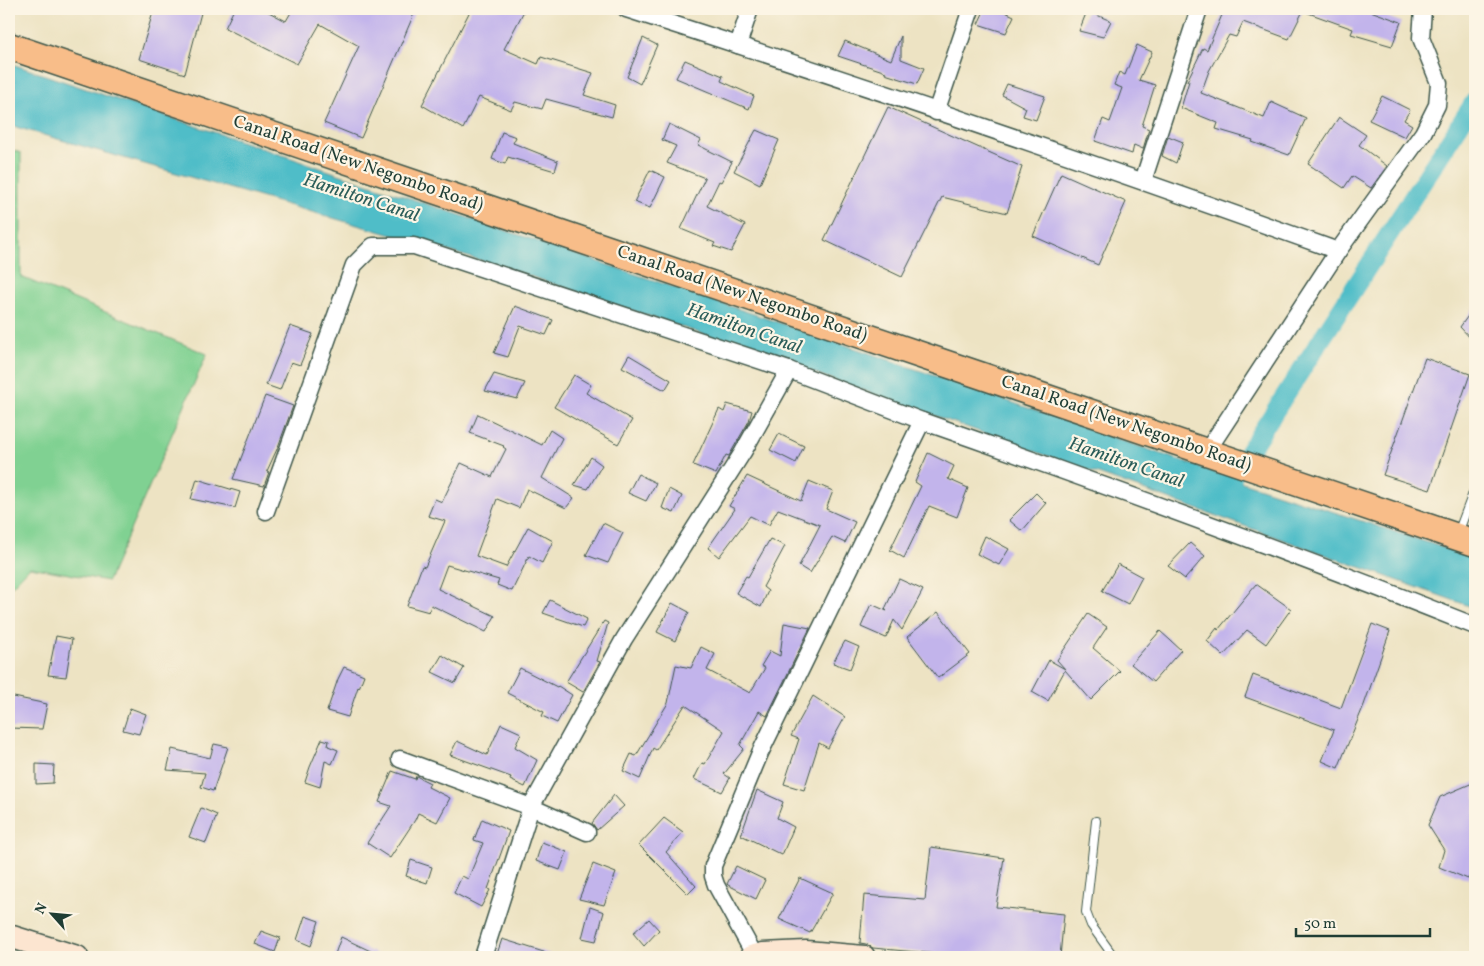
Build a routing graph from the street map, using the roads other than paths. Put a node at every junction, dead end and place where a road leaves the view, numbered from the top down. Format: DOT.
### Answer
graph roads {
  1 [pos="626,9"];
  2 [pos="750,9"];
  3 [pos="971,9"];
  4 [pos="1199,9"];
  5 [pos="1423,9"];
  6 [pos="738,44"];
  7 [pos="9,46"];
  8 [pos="936,112"];
  9 [pos="1143,181"];
  10 [pos="1338,251"];
  11 [pos="789,370"];
  12 [pos="922,421"];
  13 [pos="1214,454"];
  14 [pos="1475,488"];
  15 [pos="266,511"];
  16 [pos="1466,540"];
  17 [pos="1475,626"];
  18 [pos="400,759"];
  19 [pos="531,807"];
  20 [pos="1096,821"];
  21 [pos="587,832"];
  22 [pos="9,936"];
  23 [pos="77,957"];
  24 [pos="483,957"];
  25 [pos="753,957"];
  26 [pos="864,957"];
  27 [pos="1114,957"];
  1 -- 6 [label="street"];
  2 -- 6 [label="street"];
  3 -- 8 [label="street"];
  4 -- 9 [label="street"];
  5 -- 10 [label="street"];
  6 -- 8 [label="street"];
  7 -- 13 [label="main road, Canal Road (New Negombo Road)"];
  8 -- 9 [label="street"];
  9 -- 10 [label="street"];
  10 -- 13 [label="street"];
  11 -- 12 [label="street"];
  11 -- 15 [label="street"];
  11 -- 19 [label="street"];
  12 -- 17 [label="street"];
  12 -- 25 [label="street"];
  13 -- 16 [label="main road, Canal Road (New Negombo Road)"];
  14 -- 16 [label="lane"];
  18 -- 19 [label="street"];
  19 -- 21 [label="street"];
  19 -- 24 [label="street"];
  20 -- 27 [label="lane"];
  22 -- 23 [label="street"];
  25 -- 26 [label="street"];
}
